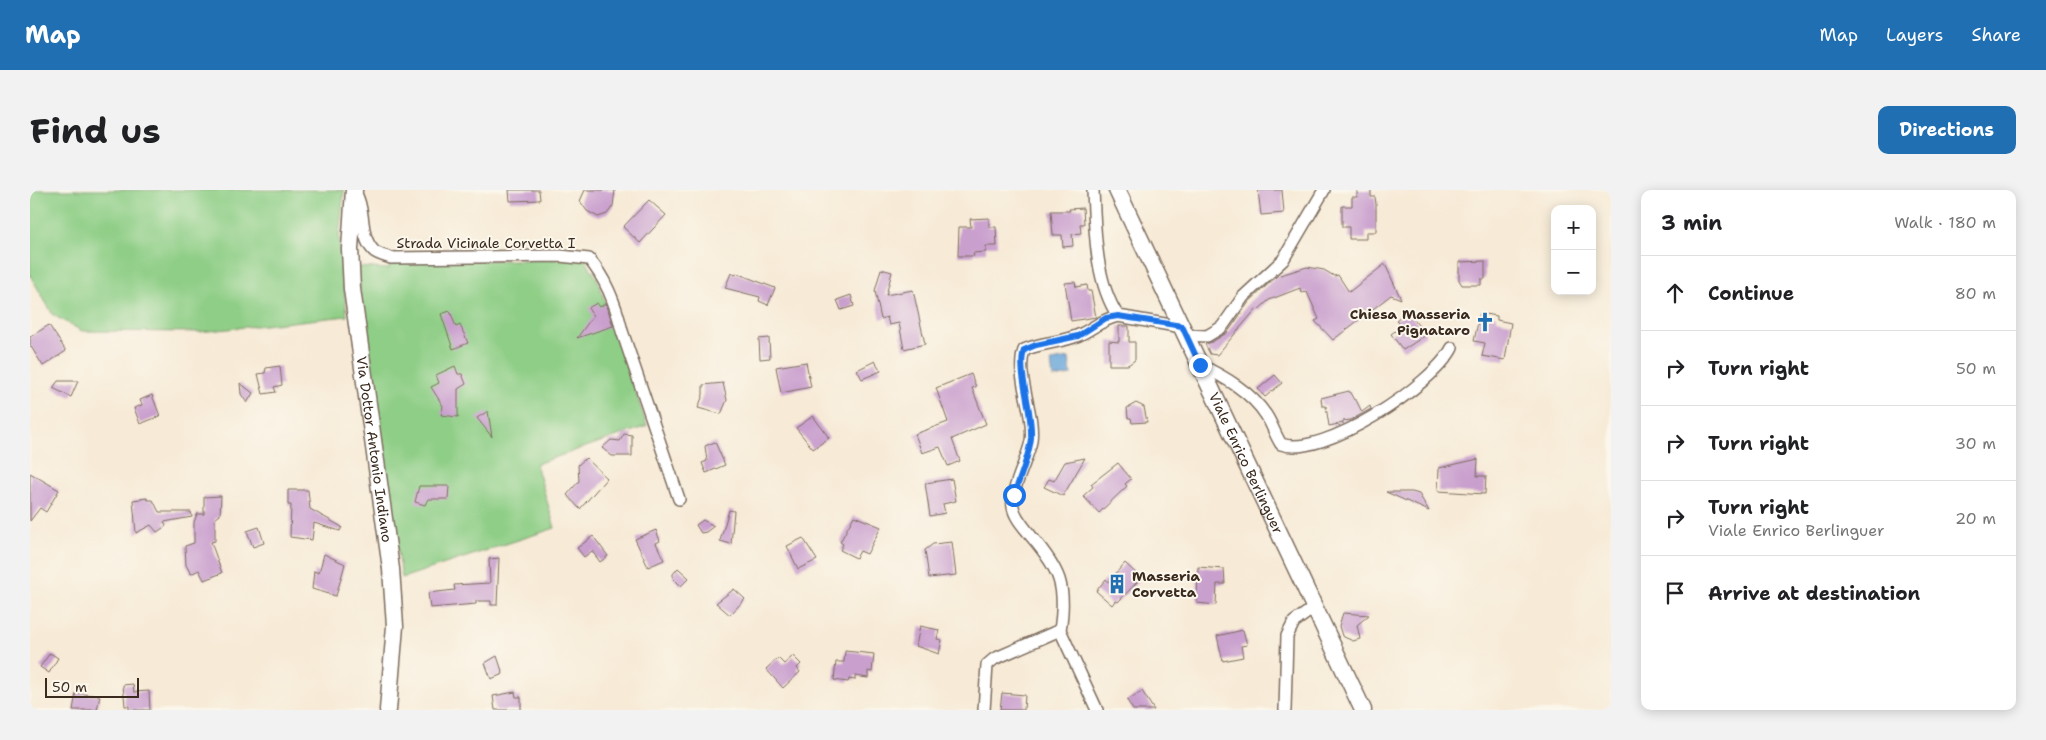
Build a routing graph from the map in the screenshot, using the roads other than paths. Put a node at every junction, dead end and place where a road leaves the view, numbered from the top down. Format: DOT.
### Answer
graph roads {
  1 [pos="354,190"];
  2 [pos="1093,190"];
  3 [pos="1118,190"];
  4 [pos="1324,190"];
  5 [pos="1118,316"];
  6 [pos="1184,331"];
  7 [pos="1452,348"];
  8 [pos="1200,365"];
  9 [pos="679,499"];
  10 [pos="1315,608"];
  11 [pos="1060,630"];
  12 [pos="388,710"];
  13 [pos="984,710"];
  14 [pos="1097,710"];
  15 [pos="1285,710"];
  16 [pos="1363,710"];
  1 -- 9 [label="street, Strada Vicinale Corvetta I"];
  1 -- 12 [label="main road, Via Dottor Antonio Indiano"];
  2 -- 5 [label="street"];
  3 -- 6 [label="main road, Viale Enrico Berlinguer"];
  4 -- 6 [label="street"];
  5 -- 6 [label="street"];
  5 -- 11 [label="street"];
  6 -- 8 [label="main road, Viale Enrico Berlinguer"];
  7 -- 8 [label="street"];
  8 -- 10 [label="main road, Viale Enrico Berlinguer"];
  10 -- 15 [label="street"];
  10 -- 16 [label="main road, Viale Enrico Berlinguer"];
  11 -- 13 [label="street"];
  11 -- 14 [label="street"];
}
